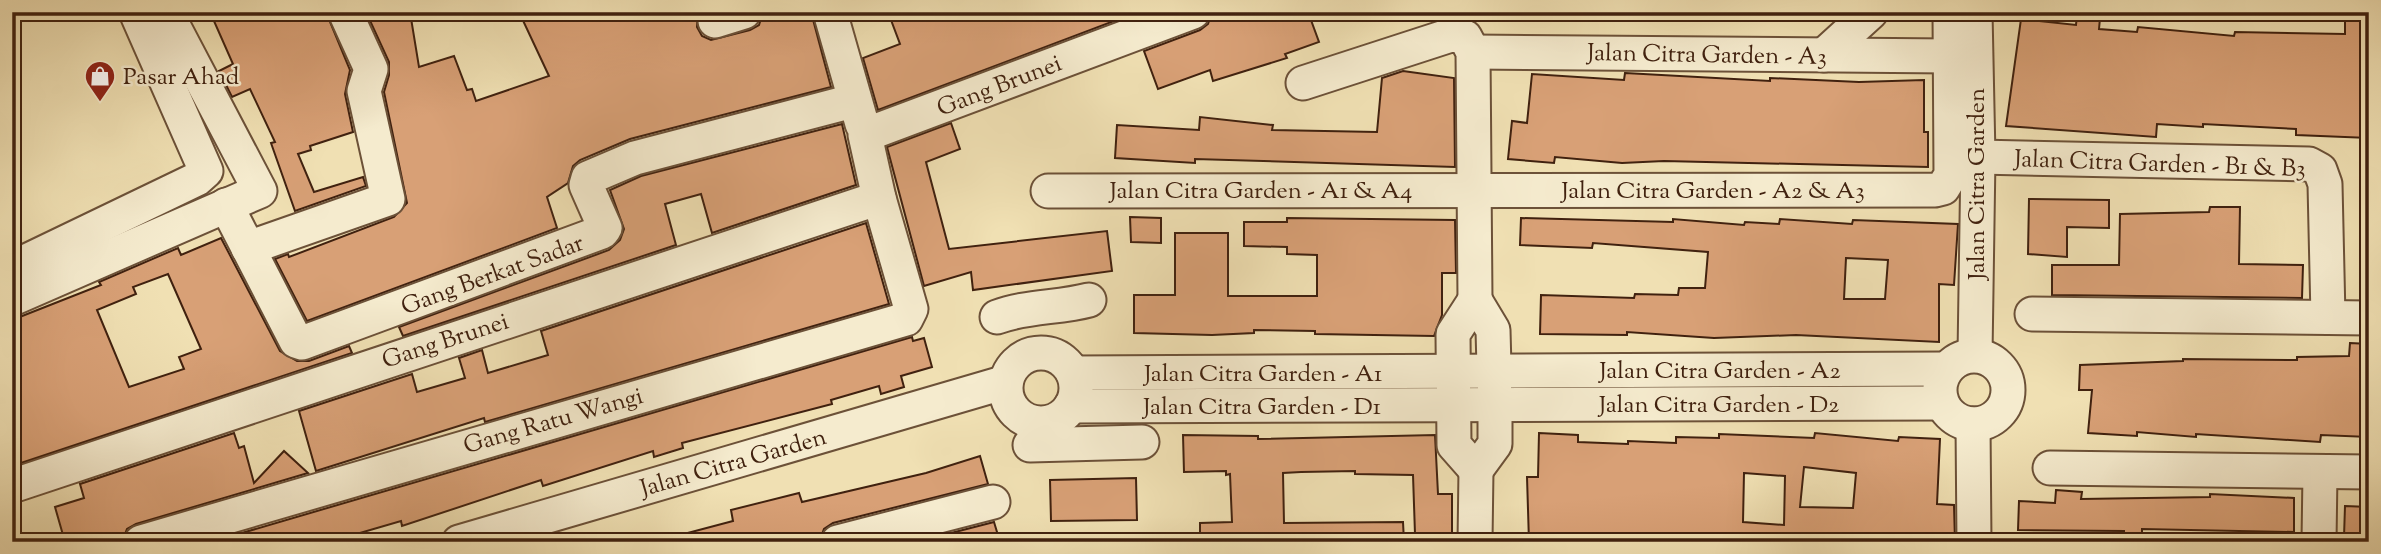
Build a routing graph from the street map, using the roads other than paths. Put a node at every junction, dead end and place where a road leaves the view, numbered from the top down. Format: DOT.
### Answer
graph roads {
  1 [pos="136,12"];
  2 [pos="166,12"];
  3 [pos="345,12"];
  4 [pos="830,12"];
  5 [pos="1193,12"];
  6 [pos="1871,12"];
  7 [pos="1950,12"];
  8 [pos="1975,12"];
  9 [pos="1472,48"];
  10 [pos="1824,55"];
  11 [pos="1950,56"];
  12 [pos="1303,83"];
  13 [pos="845,103"];
  14 [pos="866,137"];
  15 [pos="1978,157"];
  16 [pos="1949,182"];
  17 [pos="1474,190"];
  18 [pos="1048,191"];
  19 [pos="879,198"];
  20 [pos="226,205"];
  21 [pos="248,248"];
  22 [pos="12,268"];
  23 [pos="12,299"];
  24 [pos="1475,300"];
  25 [pos="2032,314"];
  26 [pos="2328,317"];
  27 [pos="2369,318"];
  28 [pos="1050,361"];
  29 [pos="1961,362"];
  30 [pos="1452,372"];
  31 [pos="1494,372"];
  32 [pos="1006,382"];
  33 [pos="1942,403"];
  34 [pos="1453,405"];
  35 [pos="1495,405"];
  36 [pos="1973,424"];
  37 [pos="1055,430"];
  38 [pos="1142,442"];
  39 [pos="2050,468"];
  40 [pos="1476,470"];
  41 [pos="2369,472"];
  42 [pos="2320,473"];
  43 [pos="12,486"];
  44 [pos="993,502"];
  45 [pos="141,542"];
  46 [pos="459,542"];
  47 [pos="838,542"];
  48 [pos="1475,542"];
  49 [pos="1973,542"];
  50 [pos="2319,542"];
  1 -- 22 [label="street"];
  2 -- 20 [label="street"];
  3 -- 21 [label="street"];
  4 -- 14 [label="street"];
  5 -- 14 [label="street, Gang Brunei"];
  6 -- 10 [label="street"];
  7 -- 11 [label="street, Jalan Citra Garden"];
  8 -- 15 [label="street, Jalan Citra Garden"];
  9 -- 10 [label="street, Jalan Citra Garden - A3"];
  9 -- 12 [label="street, Jalan Citra Garden - A3"];
  9 -- 17 [label="street"];
  10 -- 11 [label="street, Jalan Citra Garden - A3"];
  11 -- 16 [label="street, Jalan Citra Garden"];
  13 -- 21 [label="street, Gang Berkat Sadar"];
  14 -- 19 [label="street"];
  15 -- 26 [label="street, Jalan Citra Garden - B1 & B3"];
  15 -- 29 [label="street, Jalan Citra Garden"];
  16 -- 17 [label="street, Jalan Citra Garden - A2 & A3"];
  17 -- 18 [label="street, Jalan Citra Garden - A1 & A4"];
  17 -- 24 [label="street"];
  19 -- 43 [label="street, Gang Brunei"];
  19 -- 45 [label="street, Gang Ratu Wangi"];
  20 -- 21 [label="street, Gang Berkat Sadar"];
  20 -- 23 [label="street"];
  24 -- 30 [label="street"];
  24 -- 31 [label="street"];
  25 -- 26 [label="street"];
  26 -- 27 [label="street"];
  28 -- 28 [label="street"];
  28 -- 30 [label="street, Jalan Citra Garden - A1"];
  28 -- 32 [label="street"];
  28 -- 37 [label="street"];
  29 -- 31 [label="street, Jalan Citra Garden - A2"];
  29 -- 33 [label="street, Jalan Citra Garden"];
  29 -- 36 [label="street"];
  30 -- 31 [label="street, Jalan Citra Garden - A1"];
  30 -- 34 [label="street"];
  31 -- 35 [label="street"];
  32 -- 37 [label="street"];
  32 -- 46 [label="street, Jalan Citra Garden"];
  33 -- 35 [label="street, Jalan Citra Garden - D2"];
  33 -- 36 [label="street"];
  34 -- 35 [label="street, Jalan Citra Garden - D2"];
  34 -- 37 [label="street, Jalan Citra Garden - D1"];
  34 -- 40 [label="street"];
  35 -- 40 [label="street"];
  36 -- 49 [label="street"];
  37 -- 38 [label="street"];
  39 -- 42 [label="street"];
  40 -- 48 [label="street"];
  41 -- 42 [label="street"];
  42 -- 50 [label="street"];
  44 -- 47 [label="street"];
}
